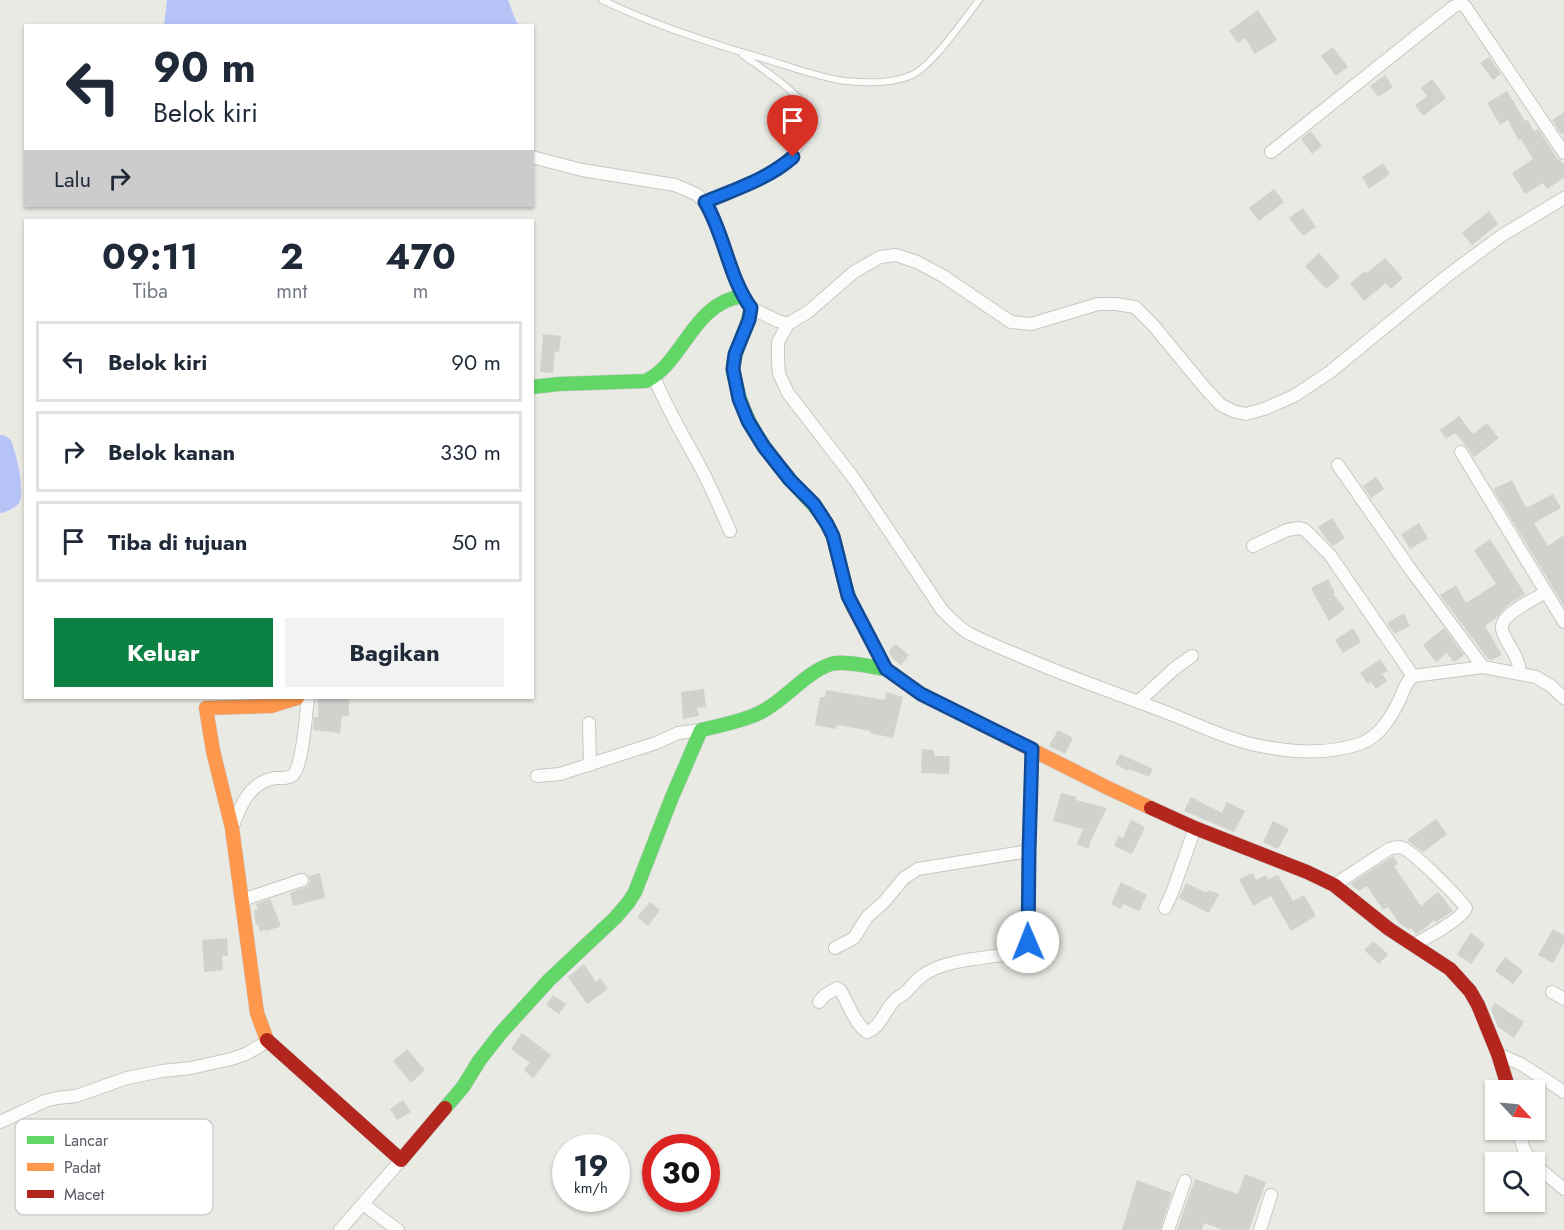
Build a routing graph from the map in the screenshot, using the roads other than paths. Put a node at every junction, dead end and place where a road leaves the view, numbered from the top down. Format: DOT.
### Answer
graph roads {
  1 [pos="602,0"];
  2 [pos="979,0"];
  3 [pos="738,51"];
  4 [pos="1271,152"];
  5 [pos="1564,153"];
  6 [pos="534,158"];
  7 [pos="1564,198"];
  8 [pos="705,202"];
  9 [pos="742,296"];
  10 [pos="751,308"];
  11 [pos="788,324"];
  12 [pos="654,377"];
  13 [pos="534,387"];
  14 [pos="1461,452"];
  15 [pos="1338,465"];
  16 [pos="730,531"];
  17 [pos="1253,546"];
  18 [pos="1546,592"];
  19 [pos="1564,622"];
  20 [pos="1192,656"];
  21 [pos="1483,667"];
  22 [pos="886,669"];
  23 [pos="1520,673"];
  24 [pos="1413,676"];
  25 [pos="1564,698"];
  26 [pos="294,699"];
  27 [pos="308,699"];
  28 [pos="1138,702"];
  29 [pos="204,703"];
  30 [pos="590,723"];
  31 [pos="701,730"];
  32 [pos="1032,749"];
  33 [pos="591,765"];
  34 [pos="537,776"];
  35 [pos="232,828"];
  36 [pos="1196,828"];
  37 [pos="1029,851"];
  38 [pos="302,880"];
  39 [pos="1334,885"];
  40 [pos="242,900"];
  41 [pos="1164,908"];
  42 [pos="1413,945"];
  43 [pos="835,948"];
  44 [pos="1552,992"];
  45 [pos="1564,999"];
  46 [pos="819,1002"];
  47 [pos="268,1041"];
  48 [pos="1498,1054"];
  49 [pos="1506,1080"];
  50 [pos="1564,1092"];
  51 [pos="0,1122"];
  52 [pos="401,1160"];
  53 [pos="1545,1173"];
  54 [pos="1185,1181"];
  55 [pos="1564,1189"];
  56 [pos="1271,1194"];
  57 [pos="363,1204"];
  58 [pos="340,1230"];
  59 [pos="398,1230"];
  60 [pos="1168,1230"];
  61 [pos="1260,1230"];
  1 -- 3 [label="lane"];
  2 -- 3 [label="lane"];
  3 -- 8 [label="lane"];
  4 -- 5 [label="street"];
  6 -- 8 [label="street"];
  7 -- 11 [label="street"];
  8 -- 9 [label="street"];
  9 -- 10 [label="street"];
  9 -- 12 [label="street"];
  10 -- 11 [label="street"];
  10 -- 22 [label="street"];
  11 -- 28 [label="street"];
  12 -- 13 [label="street"];
  12 -- 16 [label="street"];
  14 -- 18 [label="street"];
  15 -- 21 [label="street"];
  17 -- 24 [label="street"];
  18 -- 19 [label="street"];
  18 -- 23 [label="street"];
  20 -- 28 [label="street"];
  21 -- 23 [label="street"];
  21 -- 24 [label="street"];
  22 -- 31 [label="street"];
  22 -- 32 [label="street"];
  23 -- 25 [label="street"];
  24 -- 28 [label="street"];
  26 -- 29 [label="street"];
  27 -- 35 [label="street"];
  29 -- 35 [label="street"];
  30 -- 33 [label="street"];
  31 -- 33 [label="street"];
  31 -- 52 [label="street"];
  32 -- 36 [label="street"];
  32 -- 37 [label="street"];
  33 -- 34 [label="street"];
  35 -- 40 [label="street"];
  36 -- 39 [label="street"];
  36 -- 41 [label="street"];
  37 -- 43 [label="street"];
  37 -- 46 [label="street"];
  38 -- 40 [label="street"];
  39 -- 42 [label="street"];
  39 -- 42 [label="street"];
  40 -- 47 [label="street"];
  42 -- 48 [label="street"];
  44 -- 45 [label="street"];
  47 -- 51 [label="street"];
  47 -- 52 [label="street"];
  48 -- 49 [label="street"];
  48 -- 50 [label="street"];
  52 -- 57 [label="street"];
  53 -- 55 [label="street"];
  54 -- 60 [label="street"];
  56 -- 61 [label="street"];
  57 -- 58 [label="street"];
  57 -- 59 [label="street"];
}
